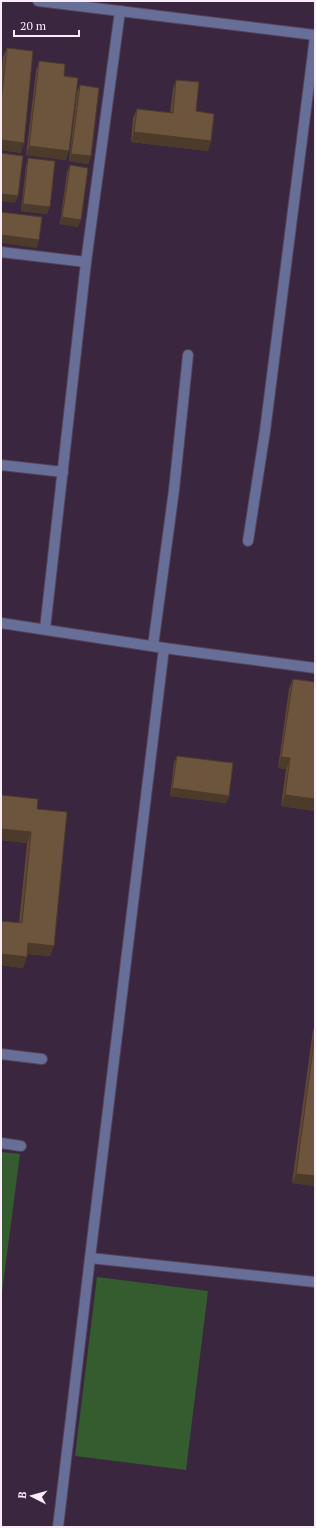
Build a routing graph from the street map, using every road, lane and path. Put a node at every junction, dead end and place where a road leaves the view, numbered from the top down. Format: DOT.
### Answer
graph roads {
  1 [pos="38,1"];
  2 [pos="120,11"];
  3 [pos="315,36"];
  4 [pos="1,252"];
  5 [pos="86,262"];
  6 [pos="188,355"];
  7 [pos="1,465"];
  8 [pos="63,472"];
  9 [pos="248,541"];
  10 [pos="1,623"];
  11 [pos="45,629"];
  12 [pos="153,646"];
  13 [pos="164,648"];
  14 [pos="315,668"];
  15 [pos="1,1054"];
  16 [pos="42,1059"];
  17 [pos="1,1143"];
  18 [pos="21,1146"];
  19 [pos="90,1258"];
  20 [pos="315,1282"];
  21 [pos="58,1527"];
  1 -- 2 [label="street"];
  2 -- 3 [label="street"];
  2 -- 5 [label="street"];
  3 -- 9 [label="street"];
  4 -- 5 [label="street"];
  5 -- 8 [label="street"];
  6 -- 12 [label="street"];
  7 -- 8 [label="street"];
  8 -- 11 [label="street"];
  10 -- 11 [label="street"];
  11 -- 12 [label="street"];
  12 -- 13 [label="street"];
  13 -- 14 [label="street"];
  13 -- 19 [label="street"];
  15 -- 16 [label="street"];
  17 -- 18 [label="street"];
  19 -- 20 [label="street"];
  19 -- 21 [label="street"];
}
